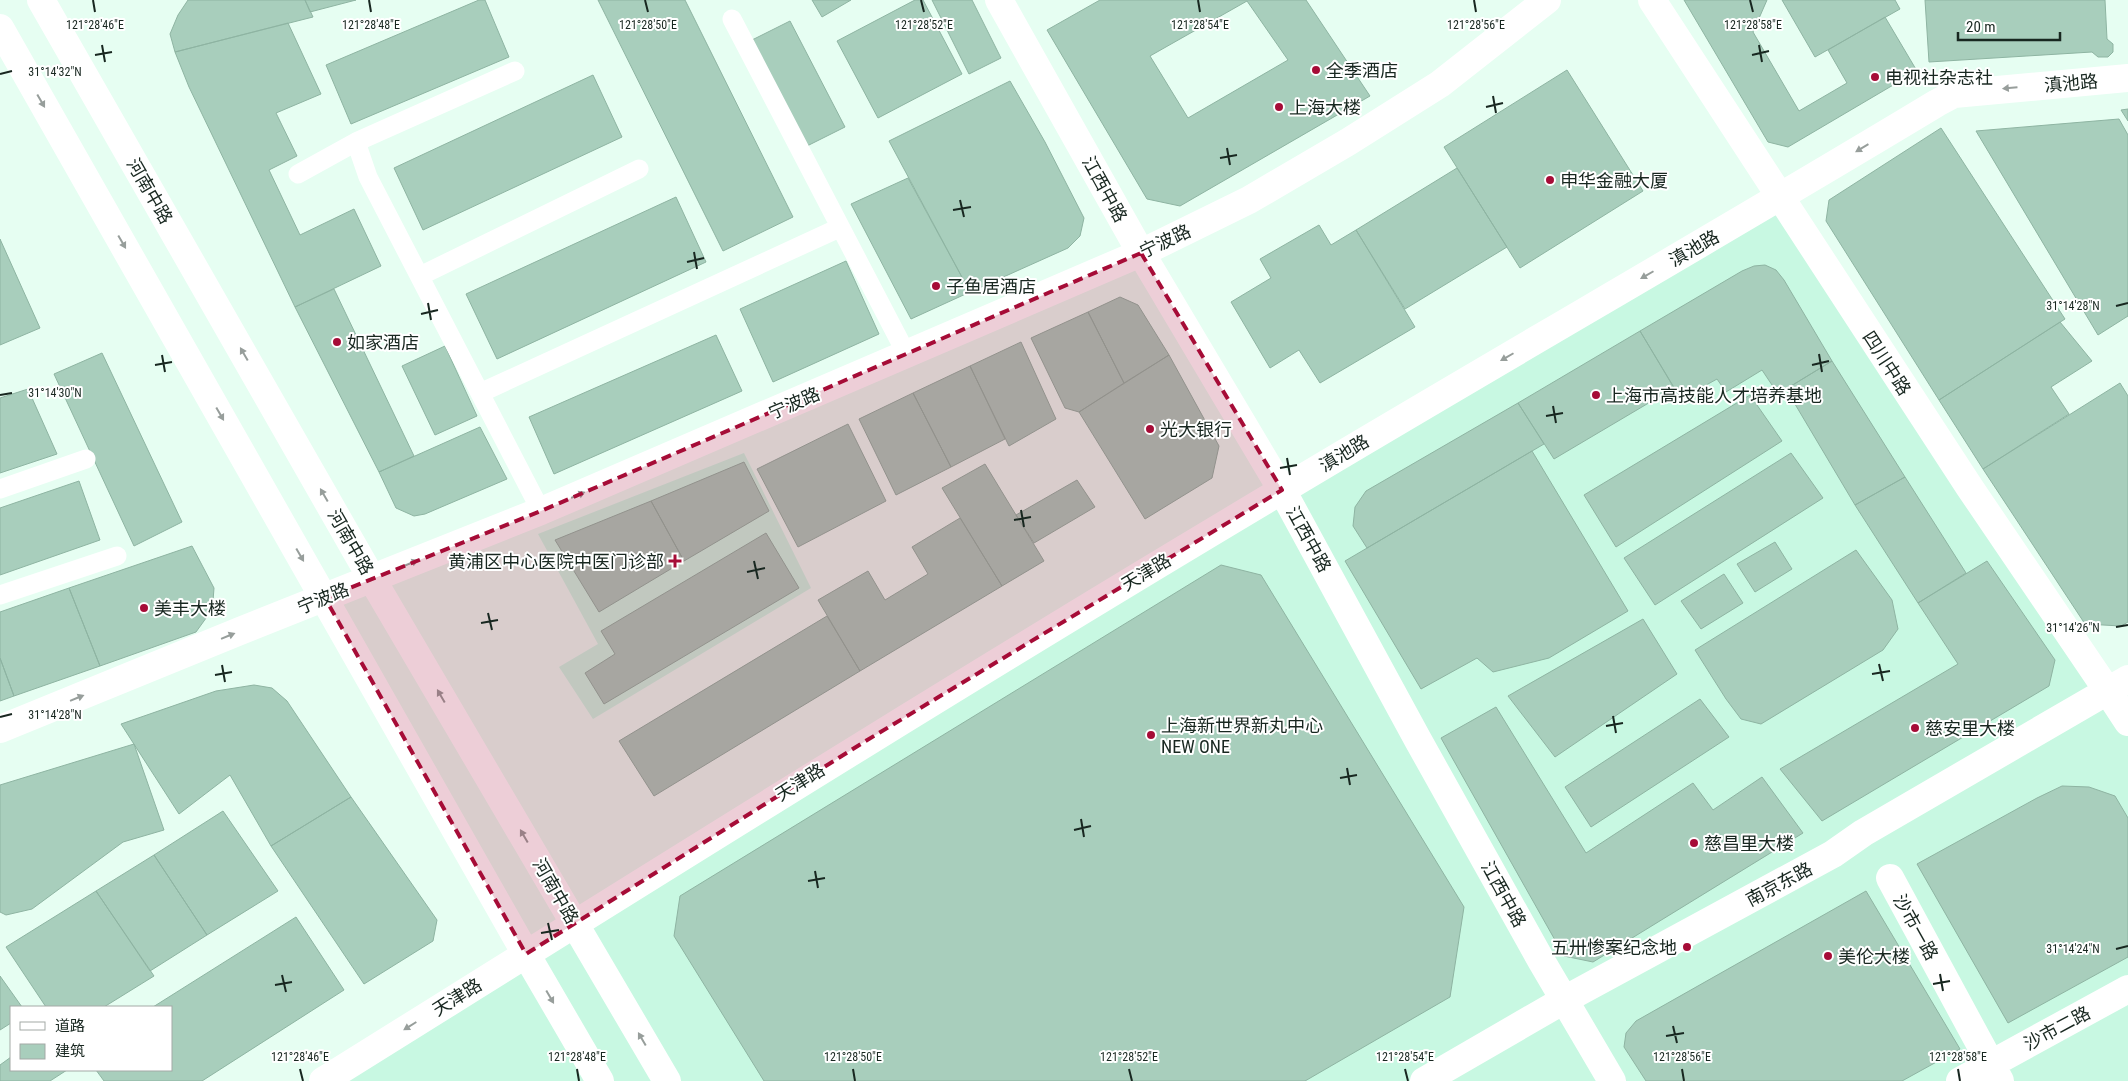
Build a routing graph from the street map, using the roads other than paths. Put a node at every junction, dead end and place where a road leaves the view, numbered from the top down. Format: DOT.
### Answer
graph roads {
  1 [pos="41,0"];
  2 [pos="999,0"];
  3 [pos="1547,0"];
  4 [pos="1652,0"];
  5 [pos="732,19"];
  6 [pos="0,28"];
  7 [pos="515,71"];
  8 [pos="2128,78"];
  9 [pos="356,142"];
  10 [pos="639,169"];
  11 [pos="298,174"];
  12 [pos="1779,198"];
  13 [pos="840,228"];
  14 [pos="1141,253"];
  15 [pos="420,276"];
  16 [pos="907,355"];
  17 [pos="480,393"];
  18 [pos="86,459"];
  19 [pos="0,488"];
  20 [pos="1282,490"];
  21 [pos="541,511"];
  22 [pos="117,556"];
  23 [pos="372,579"];
  24 [pos="0,595"];
  25 [pos="325,598"];
  26 [pos="2118,684"];
  27 [pos="2128,722"];
  28 [pos="0,729"];
  29 [pos="1890,878"];
  30 [pos="575,924"];
  31 [pos="526,954"];
  32 [pos="2128,989"];
  33 [pos="1564,1000"];
  34 [pos="1995,1072"];
  35 [pos="322,1081"];
  36 [pos="600,1081"];
  37 [pos="667,1081"];
  38 [pos="1424,1081"];
  39 [pos="1612,1081"];
  40 [pos="1960,1081"];
  23 -- 1 [label="street, 河南中路, one-way"];
  2 -- 14 [label="street, 江西中路"];
  3 -- 14 [label="street, 宁波路"];
  4 -- 12 [label="street, 四川中路"];
  5 -- 13 [label="lane"];
  6 -- 25 [label="street, one-way"];
  7 -- 9 [label="lane"];
  8 -- 12 [label="street, 滇池路, one-way"];
  9 -- 11 [label="lane"];
  9 -- 15 [label="lane"];
  10 -- 15 [label="lane"];
  12 -- 20 [label="street, 滇池路, one-way"];
  12 -- 26 [label="street, 四川中路"];
  13 -- 16 [label="lane"];
  13 -- 17 [label="lane"];
  14 -- 16 [label="street, 宁波路"];
  14 -- 20 [label="street, 江西中路"];
  15 -- 17 [label="lane"];
  21 -- 16 [label="street, 宁波路, one-way"];
  17 -- 21 [label="lane"];
  18 -- 19 [label="lane"];
  20 -- 30 [label="street, 天津路"];
  20 -- 33 [label="street, 江西中路"];
  23 -- 21 [label="street, 宁波路, one-way"];
  22 -- 24 [label="lane"];
  23 -- 25 [label="street, 宁波路"];
  30 -- 23 [label="street, 河南中路, one-way"];
  28 -- 25 [label="street, 宁波路, one-way"];
  25 -- 31 [label="street"];
  26 -- 27 [label="street, 四川中路"];
  26 -- 33 [label="street, 南京东路"];
  29 -- 34 [label="street, 沙市一路"];
  30 -- 31 [label="street, 天津路"];
  37 -- 30 [label="street, 河南中路, one-way"];
  31 -- 35 [label="street, 天津路, one-way"];
  31 -- 36 [label="street, one-way"];
  32 -- 34 [label="street, 沙市二路"];
  33 -- 38 [label="street, 南京东路"];
  33 -- 39 [label="street, 江西中路"];
  34 -- 40 [label="street, 沙市二路"];
}
